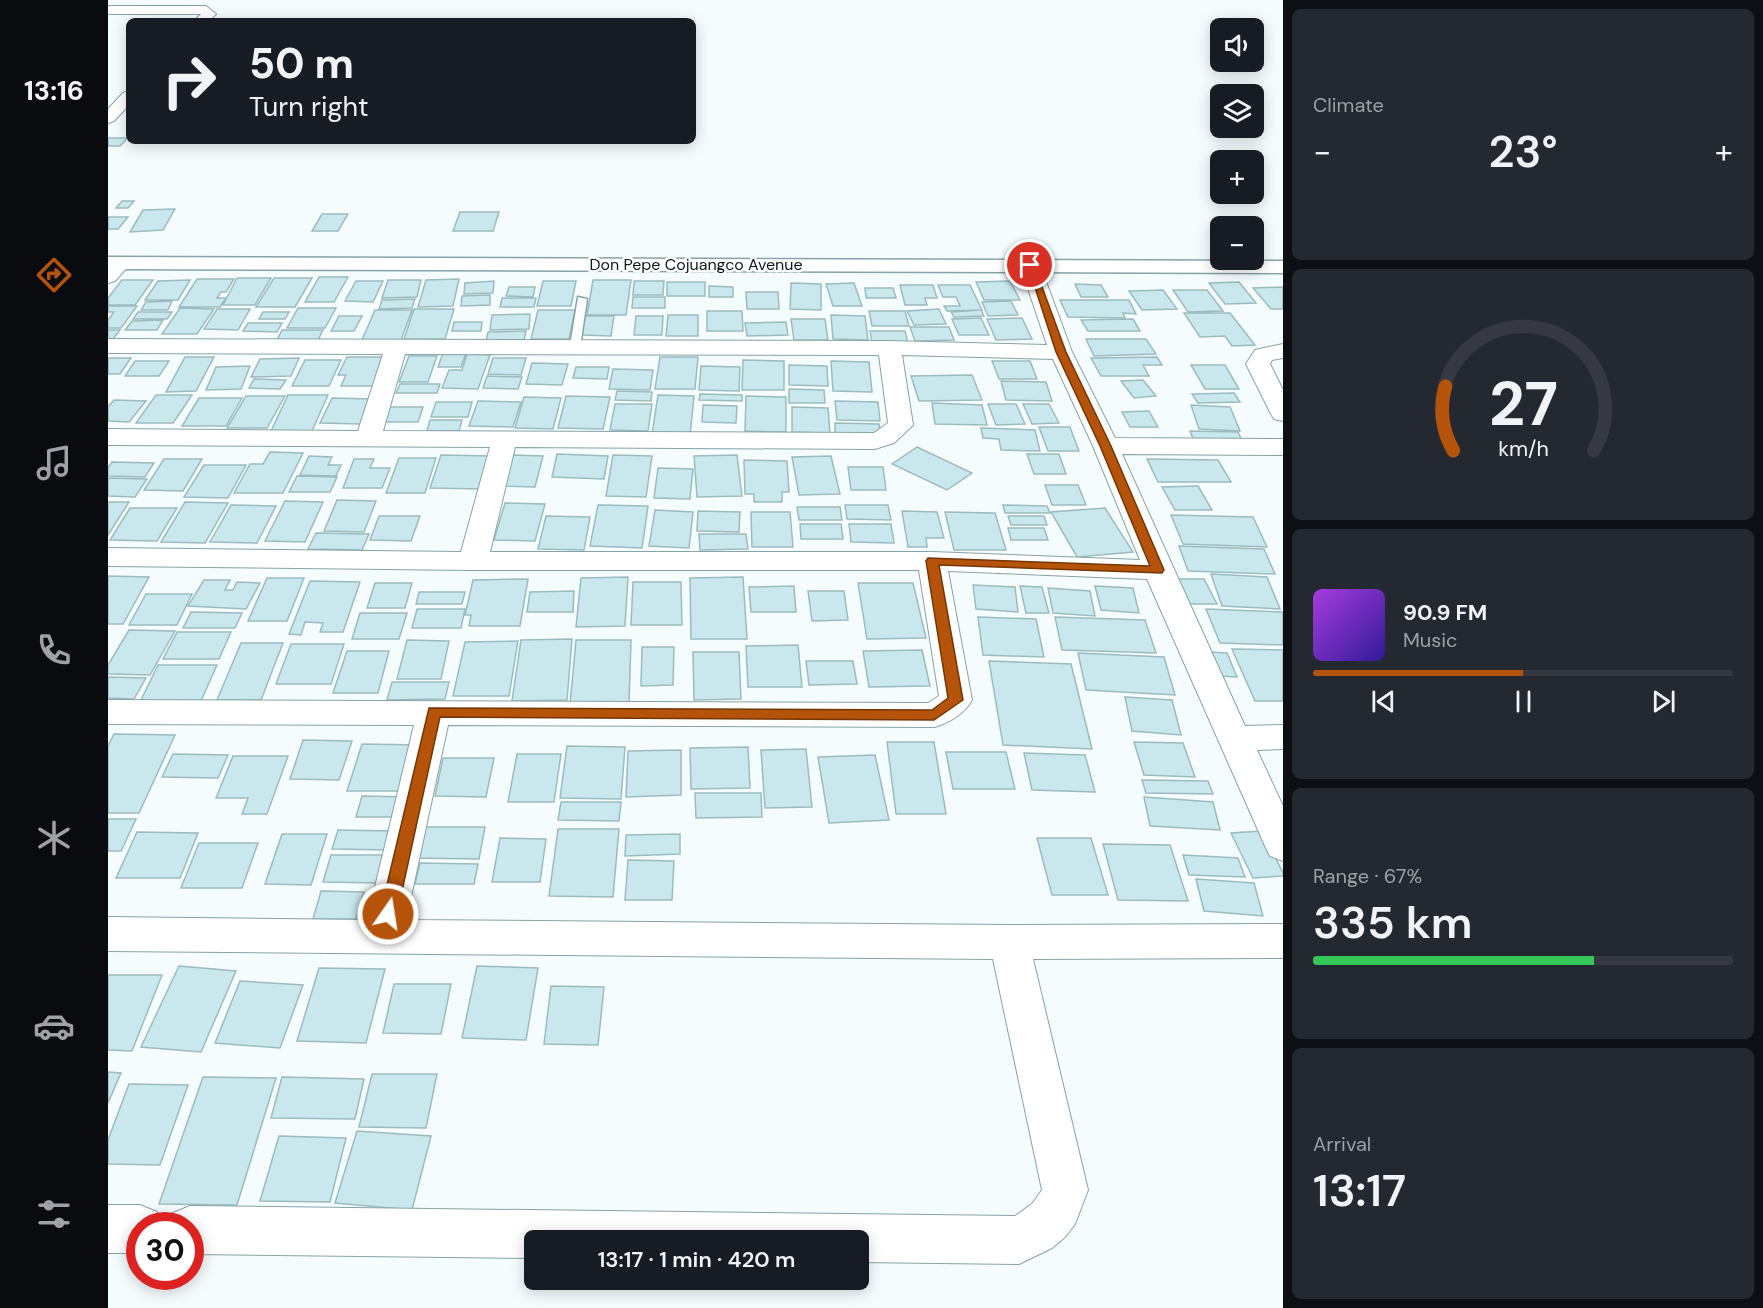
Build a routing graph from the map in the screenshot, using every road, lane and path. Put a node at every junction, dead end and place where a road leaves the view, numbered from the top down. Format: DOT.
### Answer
graph roads {
  1 [pos="108,10"];
  2 [pos="204,18"];
  3 [pos="126,99"];
  4 [pos="108,118"];
  5 [pos="1030,265"];
  6 [pos="1283,267"];
  7 [pos="112,268"];
  8 [pos="582,299"];
  9 [pos="108,346"];
  10 [pos="396,347"];
  11 [pos="575,347"];
  12 [pos="889,348"];
  13 [pos="1283,351"];
  14 [pos="1061,352"];
  15 [pos="1283,414"];
  16 [pos="108,437"];
  17 [pos="368,439"];
  18 [pos="504,440"];
  19 [pos="1106,446"];
  20 [pos="1283,447"];
  21 [pos="108,557"];
  22 [pos="472,561"];
  23 [pos="932,561"];
  24 [pos="1158,570"];
  25 [pos="108,712"];
  26 [pos="434,712"];
  27 [pos="1283,737"];
  28 [pos="1236,738"];
  29 [pos="1283,846"];
  30 [pos="108,934"];
  31 [pos="383,936"];
  32 [pos="1283,941"];
  33 [pos="1009,942"];
  34 [pos="108,1228"];
  35 [pos="126,1229"];
  36 [pos="204,1230"];
  1 -- 2 [label="street"];
  3 -- 4 [label="street"];
  5 -- 6 [label="street, Don Pepe Cojuangco Avenue"];
  5 -- 7 [label="street, Don Pepe Cojuangco Avenue"];
  5 -- 14 [label="street"];
  8 -- 11 [label="lane"];
  9 -- 10 [label="street"];
  10 -- 11 [label="street"];
  10 -- 17 [label="street"];
  11 -- 12 [label="street"];
  12 -- 14 [label="street"];
  12 -- 18 [label="street"];
  13 -- 15 [label="street"];
  14 -- 19 [label="street"];
  16 -- 17 [label="street"];
  17 -- 18 [label="street"];
  18 -- 22 [label="street"];
  19 -- 20 [label="street"];
  19 -- 24 [label="street"];
  21 -- 22 [label="street"];
  22 -- 23 [label="street"];
  23 -- 24 [label="street"];
  23 -- 26 [label="street"];
  24 -- 28 [label="street"];
  25 -- 26 [label="street"];
  26 -- 31 [label="street"];
  27 -- 28 [label="street"];
  28 -- 29 [label="street"];
  30 -- 31 [label="street"];
  31 -- 33 [label="street"];
  32 -- 33 [label="street"];
  33 -- 36 [label="street"];
  34 -- 35 [label="street"];
}
